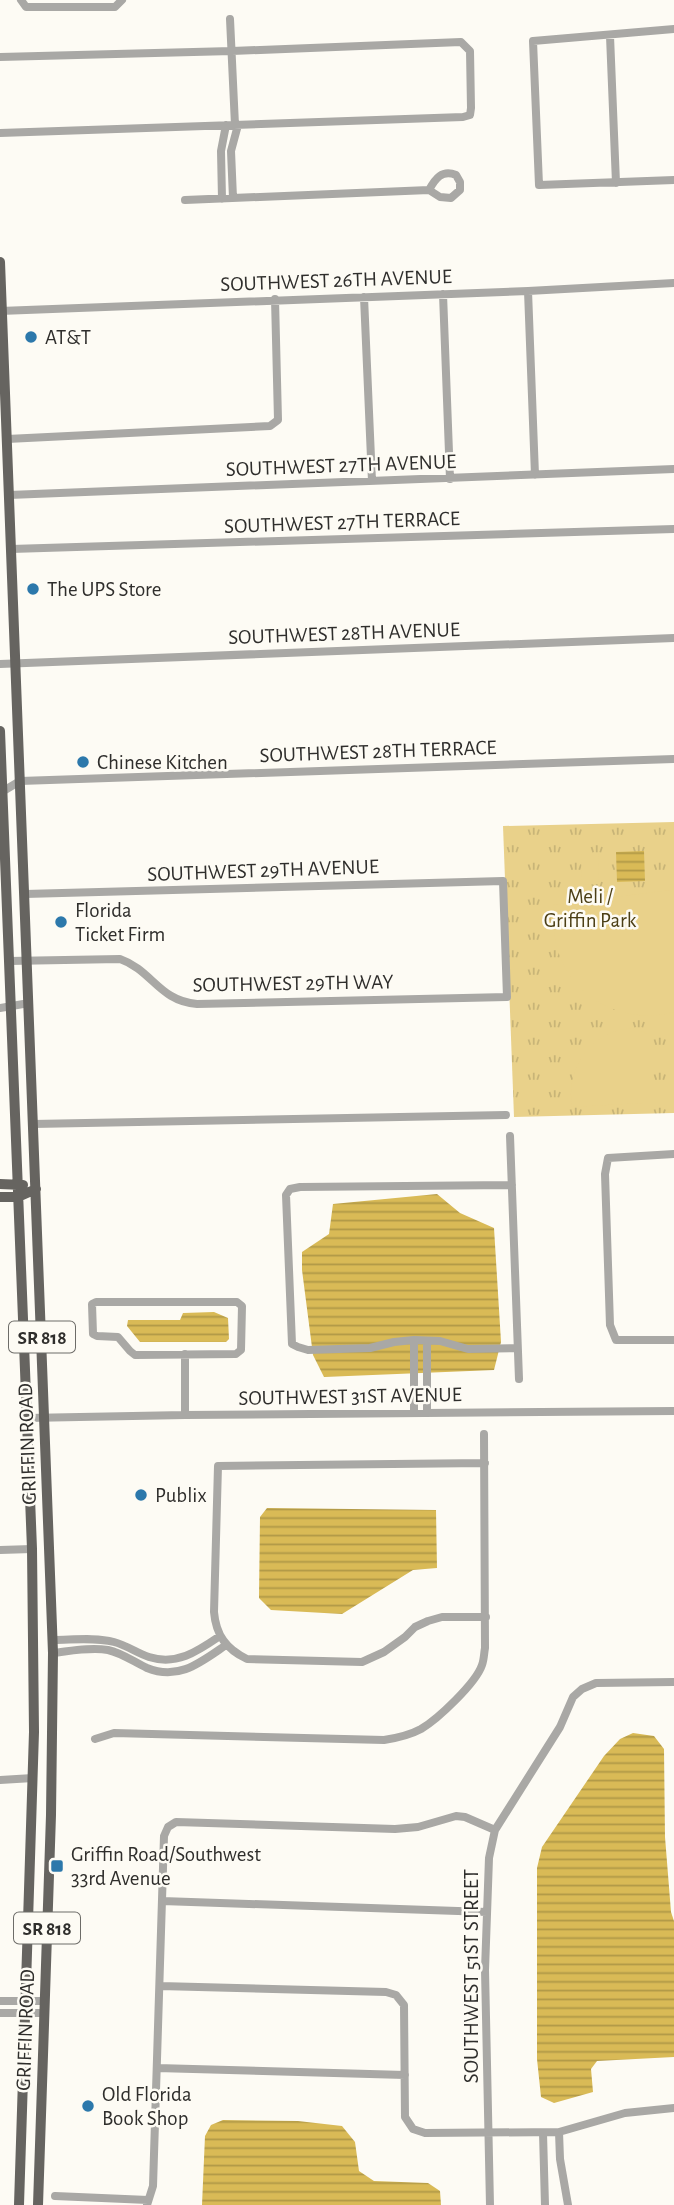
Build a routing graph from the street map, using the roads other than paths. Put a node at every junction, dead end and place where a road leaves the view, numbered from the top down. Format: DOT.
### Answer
graph roads {
  1 [pos="121,1"];
  2 [pos="23,4"];
  3 [pos="230,19"];
  4 [pos="674,29"];
  5 [pos="610,36"];
  6 [pos="232,51"];
  7 [pos="0,57"];
  8 [pos="233,125"];
  9 [pos="0,133"];
  10 [pos="232,171"];
  11 [pos="221,172"];
  12 [pos="674,180"];
  13 [pos="616,183"];
  14 [pos="429,190"];
  15 [pos="233,198"];
  16 [pos="222,199"];
  17 [pos="184,200"];
  18 [pos="0,262"];
  19 [pos="674,283"];
  20 [pos="528,291"];
  21 [pos="443,294"];
  22 [pos="364,297"];
  23 [pos="275,299"];
  24 [pos="1,311"];
  25 [pos="7,439"];
  26 [pos="674,469"];
  27 [pos="535,475"];
  28 [pos="450,479"];
  29 [pos="0,480"];
  30 [pos="372,481"];
  31 [pos="9,495"];
  32 [pos="0,507"];
  33 [pos="10,523"];
  34 [pos="674,529"];
  35 [pos="11,549"];
  36 [pos="674,638"];
  37 [pos="16,663"];
  38 [pos="0,664"];
  39 [pos="0,731"];
  40 [pos="674,760"];
  41 [pos="20,780"];
  42 [pos="1,793"];
  43 [pos="25,894"];
  44 [pos="9,961"];
  45 [pos="28,961"];
  46 [pos="507,997"];
  47 [pos="29,1003"];
  48 [pos="5,1008"];
  49 [pos="506,1115"];
  50 [pos="33,1124"];
  51 [pos="510,1136"];
  52 [pos="674,1154"];
  53 [pos="17,1183"];
  54 [pos="0,1184"];
  55 [pos="512,1185"];
  56 [pos="36,1189"];
  57 [pos="18,1197"];
  58 [pos="0,1198"];
  59 [pos="414,1340"];
  60 [pos="674,1340"];
  61 [pos="427,1341"];
  62 [pos="517,1348"];
  63 [pos="186,1354"];
  64 [pos="519,1378"];
  65 [pos="674,1411"];
  66 [pos="414,1413"];
  67 [pos="427,1413"];
  68 [pos="185,1415"];
  69 [pos="45,1418"];
  70 [pos="27,1419"];
  71 [pos="484,1434"];
  72 [pos="485,1462"];
  73 [pos="32,1549"];
  74 [pos="0,1550"];
  75 [pos="52,1593"];
  76 [pos="486,1618"];
  77 [pos="220,1636"];
  78 [pos="53,1640"];
  79 [pos="226,1645"];
  80 [pos="53,1653"];
  81 [pos="674,1682"];
  82 [pos="34,1738"];
  83 [pos="95,1739"];
  84 [pos="52,1770"];
  85 [pos="33,1778"];
  86 [pos="0,1780"];
  87 [pos="51,1815"];
  88 [pos="495,1829"];
  89 [pos="162,1901"];
  90 [pos="487,1912"];
  91 [pos="160,1986"];
  92 [pos="0,2001"];
  93 [pos="26,2001"];
  94 [pos="45,2001"];
  95 [pos="0,2013"];
  96 [pos="25,2013"];
  97 [pos="44,2013"];
  98 [pos="157,2068"];
  99 [pos="405,2075"];
  100 [pos="674,2108"];
  101 [pos="559,2132"];
  102 [pos="489,2133"];
  103 [pos="543,2133"];
  104 [pos="55,2196"];
  105 [pos="148,2203"];
  106 [pos="19,2205"];
  107 [pos="38,2205"];
  108 [pos="491,2205"];
  109 [pos="545,2205"];
  110 [pos="568,2205"];
  1 -- 2 [label="street"];
  3 -- 6 [label="street"];
  4 -- 5 [label="street"];
  5 -- 13 [label="street"];
  5 -- 13 [label="street"];
  6 -- 7 [label="street"];
  6 -- 8 [label="street"];
  6 -- 8 [label="street"];
  8 -- 9 [label="street"];
  8 -- 10 [label="street"];
  8 -- 11 [label="street"];
  10 -- 11 [label="street"];
  10 -- 15 [label="street"];
  11 -- 16 [label="street"];
  12 -- 13 [label="street"];
  14 -- 15 [label="street"];
  15 -- 16 [label="street"];
  16 -- 17 [label="street"];
  18 -- 24 [label="main road, GRIFFIN ROAD / SR 818"];
  19 -- 20 [label="street, SOUTHWEST 26TH AVENUE"];
  20 -- 21 [label="street, SOUTHWEST 26TH AVENUE"];
  20 -- 27 [label="street"];
  21 -- 22 [label="street, SOUTHWEST 26TH AVENUE"];
  21 -- 28 [label="street"];
  22 -- 23 [label="street, SOUTHWEST 26TH AVENUE"];
  22 -- 30 [label="street"];
  23 -- 24 [label="street, SOUTHWEST 26TH AVENUE"];
  23 -- 25 [label="street"];
  24 -- 25 [label="main road, GRIFFIN ROAD / SR 818"];
  25 -- 31 [label="main road, GRIFFIN ROAD / SR 818"];
  26 -- 27 [label="street, SOUTHWEST 27TH AVENUE"];
  27 -- 28 [label="street, SOUTHWEST 27TH AVENUE"];
  28 -- 30 [label="street, SOUTHWEST 27TH AVENUE"];
  29 -- 31 [label="main road"];
  30 -- 31 [label="street, SOUTHWEST 27TH AVENUE"];
  31 -- 33 [label="main road, GRIFFIN ROAD / SR 818"];
  32 -- 33 [label="main road"];
  33 -- 35 [label="main road, GRIFFIN ROAD / SR 818"];
  34 -- 35 [label="street, SOUTHWEST 27TH TERRACE"];
  35 -- 37 [label="main road, GRIFFIN ROAD / SR 818"];
  36 -- 37 [label="street, SOUTHWEST 28TH AVENUE"];
  37 -- 38 [label="street, SOUTHWEST 28TH AVENUE"];
  37 -- 41 [label="main road, GRIFFIN ROAD / SR 818"];
  39 -- 42 [label="main road, GRIFFIN ROAD / SR 818"];
  40 -- 41 [label="street, SOUTHWEST 28TH TERRACE"];
  41 -- 42 [label="street"];
  41 -- 43 [label="main road, GRIFFIN ROAD / SR 818"];
  42 -- 44 [label="main road, GRIFFIN ROAD / SR 818"];
  43 -- 45 [label="main road, GRIFFIN ROAD / SR 818"];
  43 -- 46 [label="street, SOUTHWEST 29TH AVENUE"];
  44 -- 45 [label="street, SOUTHWEST 29TH WAY"];
  44 -- 48 [label="main road, GRIFFIN ROAD / SR 818"];
  45 -- 46 [label="street, SOUTHWEST 29TH WAY"];
  45 -- 47 [label="main road, GRIFFIN ROAD / SR 818"];
  47 -- 48 [label="street"];
  47 -- 50 [label="main road, GRIFFIN ROAD / SR 818"];
  48 -- 53 [label="main road, GRIFFIN ROAD / SR 818"];
  49 -- 50 [label="street"];
  50 -- 56 [label="main road, GRIFFIN ROAD / SR 818"];
  51 -- 55 [label="street"];
  52 -- 60 [label="street"];
  53 -- 54 [label="main road"];
  53 -- 56 [label="main road"];
  53 -- 57 [label="main road, GRIFFIN ROAD / SR 818"];
  55 -- 59 [label="street"];
  55 -- 62 [label="street"];
  56 -- 57 [label="main road"];
  56 -- 69 [label="main road, GRIFFIN ROAD / SR 818"];
  57 -- 58 [label="main road"];
  57 -- 70 [label="main road, GRIFFIN ROAD / SR 818"];
  59 -- 61 [label="street"];
  59 -- 66 [label="street"];
  61 -- 62 [label="street"];
  61 -- 67 [label="street"];
  62 -- 64 [label="street"];
  63 -- 63 [label="street"];
  63 -- 68 [label="street"];
  65 -- 67 [label="street, SOUTHWEST 31ST AVENUE"];
  66 -- 67 [label="street, SOUTHWEST 31ST AVENUE"];
  66 -- 68 [label="street, SOUTHWEST 31ST AVENUE"];
  68 -- 69 [label="street, SOUTHWEST 31ST AVENUE"];
  69 -- 70 [label="street, SOUTHWEST 31ST AVENUE"];
  69 -- 75 [label="main road, GRIFFIN ROAD / SR 818"];
  70 -- 73 [label="main road, GRIFFIN ROAD / SR 818"];
  71 -- 72 [label="street"];
  72 -- 76 [label="street"];
  72 -- 77 [label="street"];
  73 -- 74 [label="street"];
  73 -- 75 [label="main road"];
  73 -- 82 [label="main road, GRIFFIN ROAD / SR 818"];
  75 -- 78 [label="main road, GRIFFIN ROAD / SR 818"];
  76 -- 79 [label="street"];
  76 -- 83 [label="street"];
  77 -- 78 [label="street"];
  77 -- 79 [label="street"];
  78 -- 80 [label="main road, GRIFFIN ROAD / SR 818"];
  79 -- 80 [label="street"];
  80 -- 84 [label="main road, GRIFFIN ROAD / SR 818"];
  81 -- 88 [label="street, SOUTHWEST 51ST STREET"];
  82 -- 84 [label="main road"];
  82 -- 85 [label="main road, GRIFFIN ROAD / SR 818"];
  84 -- 87 [label="main road, GRIFFIN ROAD / SR 818"];
  85 -- 86 [label="street"];
  85 -- 87 [label="main road"];
  85 -- 93 [label="main road, GRIFFIN ROAD / SR 818"];
  87 -- 94 [label="main road, GRIFFIN ROAD / SR 818"];
  88 -- 89 [label="street"];
  88 -- 90 [label="street, SOUTHWEST 51ST STREET"];
  89 -- 90 [label="street"];
  89 -- 91 [label="street"];
  90 -- 102 [label="street, SOUTHWEST 51ST STREET"];
  91 -- 98 [label="street"];
  91 -- 99 [label="street"];
  92 -- 93 [label="street"];
  93 -- 94 [label="street"];
  93 -- 96 [label="main road, GRIFFIN ROAD / SR 818"];
  94 -- 97 [label="main road, GRIFFIN ROAD / SR 818"];
  95 -- 96 [label="street"];
  96 -- 97 [label="street"];
  96 -- 106 [label="main road, GRIFFIN ROAD / SR 818"];
  97 -- 107 [label="main road, GRIFFIN ROAD / SR 818"];
  98 -- 99 [label="street"];
  98 -- 105 [label="street"];
  99 -- 102 [label="street"];
  100 -- 101 [label="street"];
  101 -- 103 [label="street"];
  101 -- 110 [label="street"];
  102 -- 103 [label="street"];
  102 -- 108 [label="street, SOUTHWEST 51ST STREET"];
  103 -- 109 [label="street"];
  104 -- 105 [label="street"];
}
